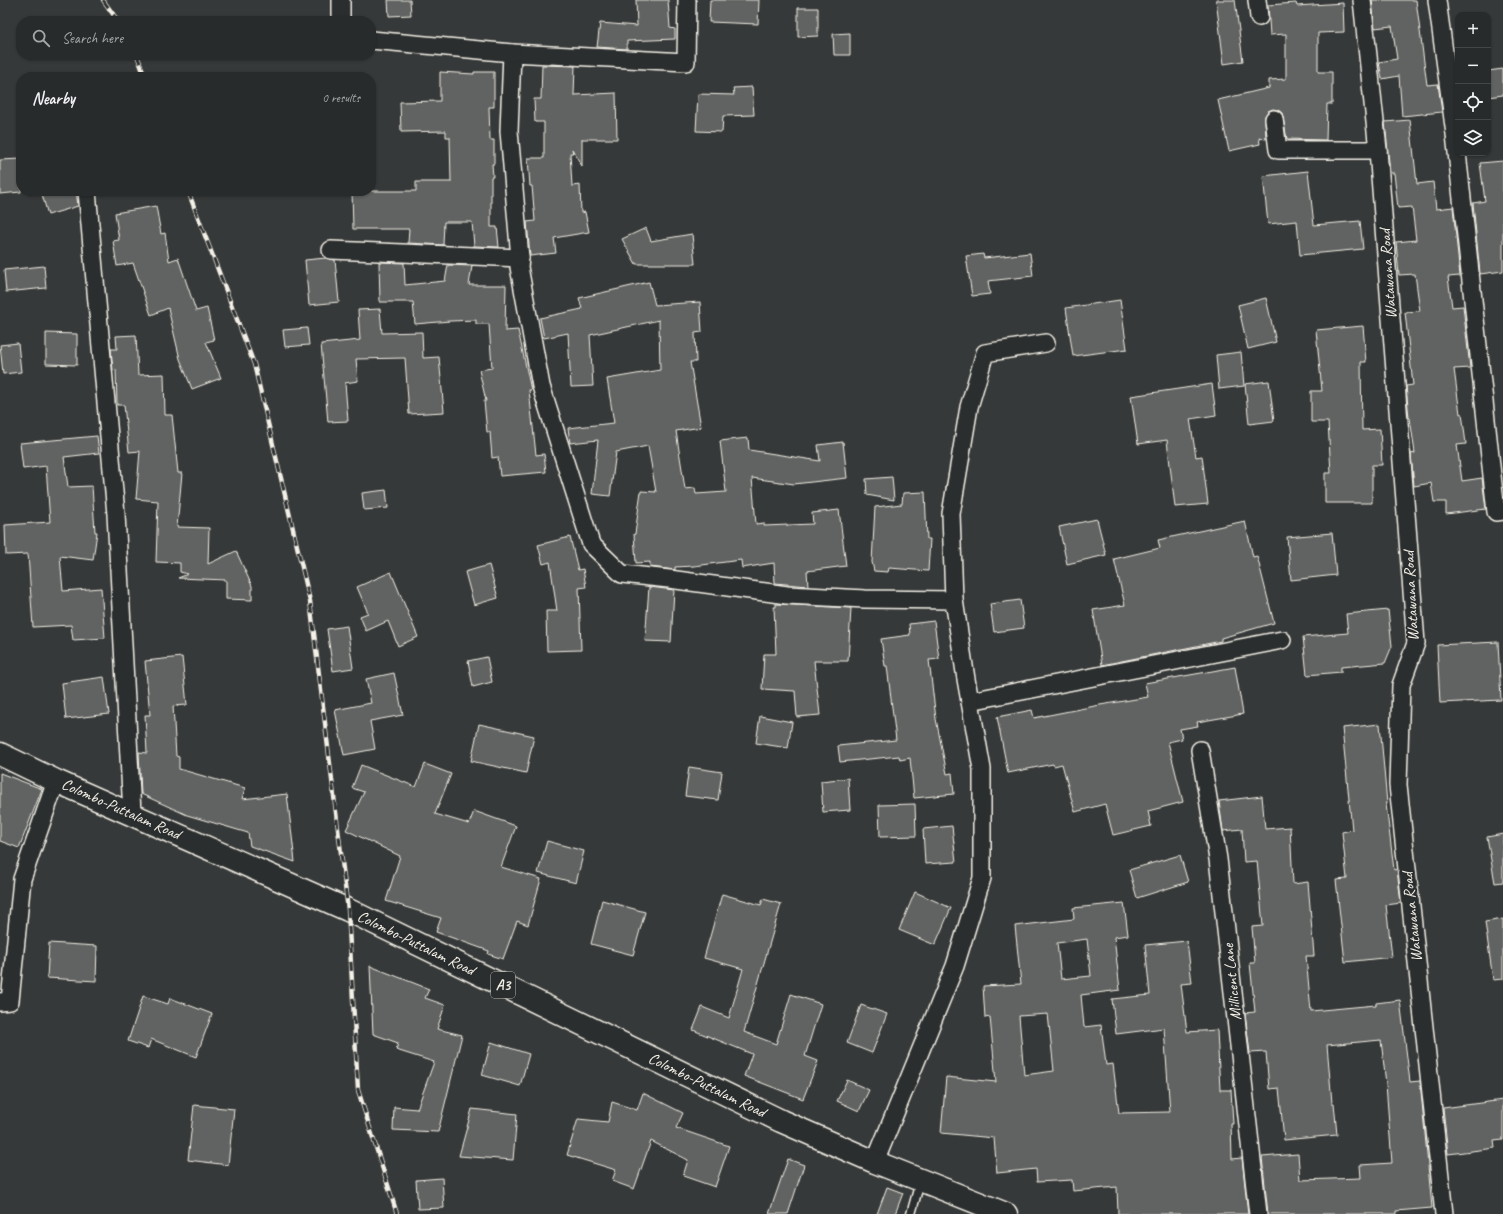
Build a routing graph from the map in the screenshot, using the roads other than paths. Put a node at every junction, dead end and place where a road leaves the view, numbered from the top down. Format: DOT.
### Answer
graph roads {
  1 [pos="341,0"];
  2 [pos="687,0"];
  3 [pos="1257,0"];
  4 [pos="1362,0"];
  5 [pos="1437,0"];
  6 [pos="340,16"];
  7 [pos="1259,17"];
  8 [pos="376,40"];
  9 [pos="512,53"];
  10 [pos="1274,119"];
  11 [pos="1378,150"];
  12 [pos="88,196"];
  13 [pos="331,250"];
  14 [pos="520,258"];
  15 [pos="1046,343"];
  16 [pos="1503,511"];
  17 [pos="954,600"];
  18 [pos="1282,640"];
  19 [pos="970,701"];
  20 [pos="1200,750"];
  21 [pos="0,754"];
  22 [pos="56,780"];
  23 [pos="132,813"];
  24 [pos="0,1002"];
  25 [pos="875,1162"];
  26 [pos="920,1181"];
  27 [pos="911,1214"];
  28 [pos="1006,1214"];
  29 [pos="1258,1214"];
  30 [pos="1444,1214"];
  1 -- 6 [label="street"];
  2 -- 9 [label="street"];
  3 -- 7 [label="street"];
  4 -- 11 [label="street, Watawana Road"];
  5 -- 16 [label="street"];
  8 -- 9 [label="street"];
  9 -- 14 [label="street"];
  10 -- 11 [label="street"];
  11 -- 30 [label="street, Watawana Road"];
  12 -- 23 [label="street"];
  13 -- 14 [label="street"];
  14 -- 17 [label="street"];
  15 -- 17 [label="street"];
  17 -- 19 [label="street"];
  18 -- 19 [label="street"];
  19 -- 25 [label="street"];
  20 -- 29 [label="street, Millicent Lane"];
  21 -- 22 [label="highway, Colombo-Puttalam Road / A3"];
  22 -- 23 [label="highway, Colombo-Puttalam Road / A3"];
  22 -- 24 [label="street"];
  23 -- 25 [label="highway, Colombo-Puttalam Road / A3"];
  25 -- 26 [label="highway, Colombo-Puttalam Road / A3"];
  26 -- 27 [label="lane"];
  26 -- 28 [label="highway, Colombo-Puttalam Road / A3"];
}
